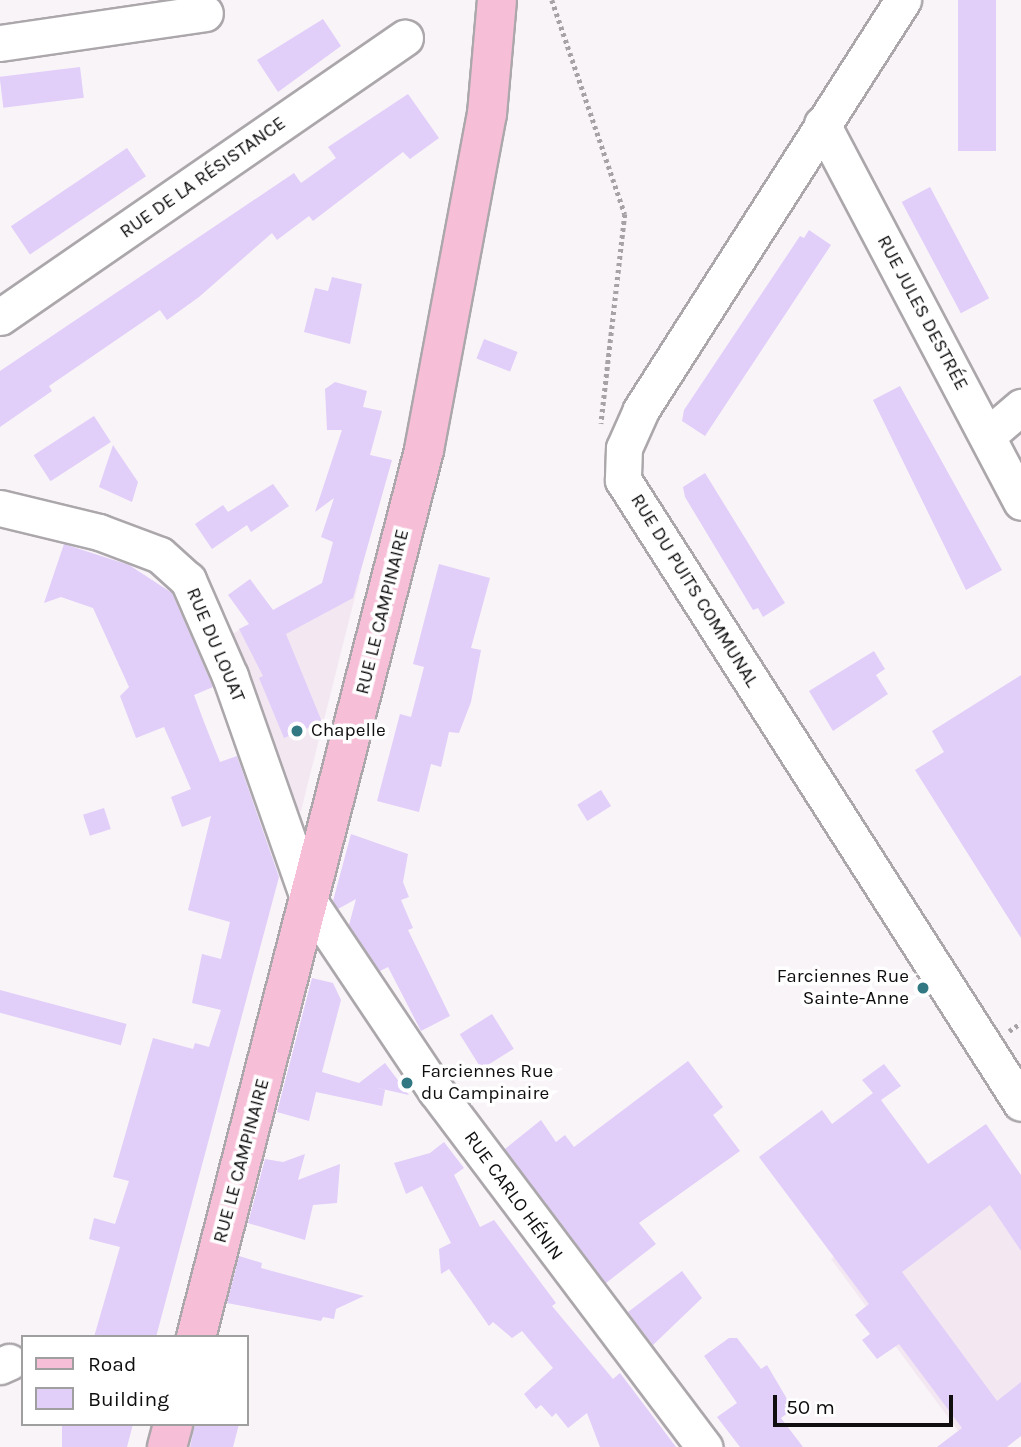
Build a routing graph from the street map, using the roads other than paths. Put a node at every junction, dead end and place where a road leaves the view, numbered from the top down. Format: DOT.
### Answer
graph roads {
  1 [pos="497,0"];
  2 [pos="902,0"];
  3 [pos="205,13"];
  4 [pos="405,38"];
  5 [pos="0,43"];
  6 [pos="822,124"];
  7 [pos="0,317"];
  8 [pos="1021,407"];
  9 [pos="987,436"];
  10 [pos="1021,502"];
  11 [pos="0,508"];
  12 [pos="310,903"];
  13 [pos="1021,1102"];
  14 [pos="197,1335"];
  15 [pos="172,1426"];
  16 [pos="167,1447"];
  17 [pos="704,1447"];
  1 -- 12 [label="main road, RUE LE CAMPINAIRE"];
  2 -- 6 [label="street, RUE DU PUITS COMMUNAL"];
  3 -- 5 [label="street"];
  4 -- 7 [label="street, RUE DE LA RÉSISTANCE"];
  6 -- 9 [label="street, RUE JULES DESTRÉE"];
  6 -- 13 [label="street, RUE DU PUITS COMMUNAL"];
  8 -- 9 [label="street"];
  9 -- 10 [label="street, RUE JULES DESTRÉE"];
  11 -- 12 [label="street, RUE DU LOUAT"];
  12 -- 14 [label="main road, RUE LE CAMPINAIRE"];
  12 -- 17 [label="street, RUE CARLO HÉNIN"];
  15 -- 16 [label="main road"];
}
